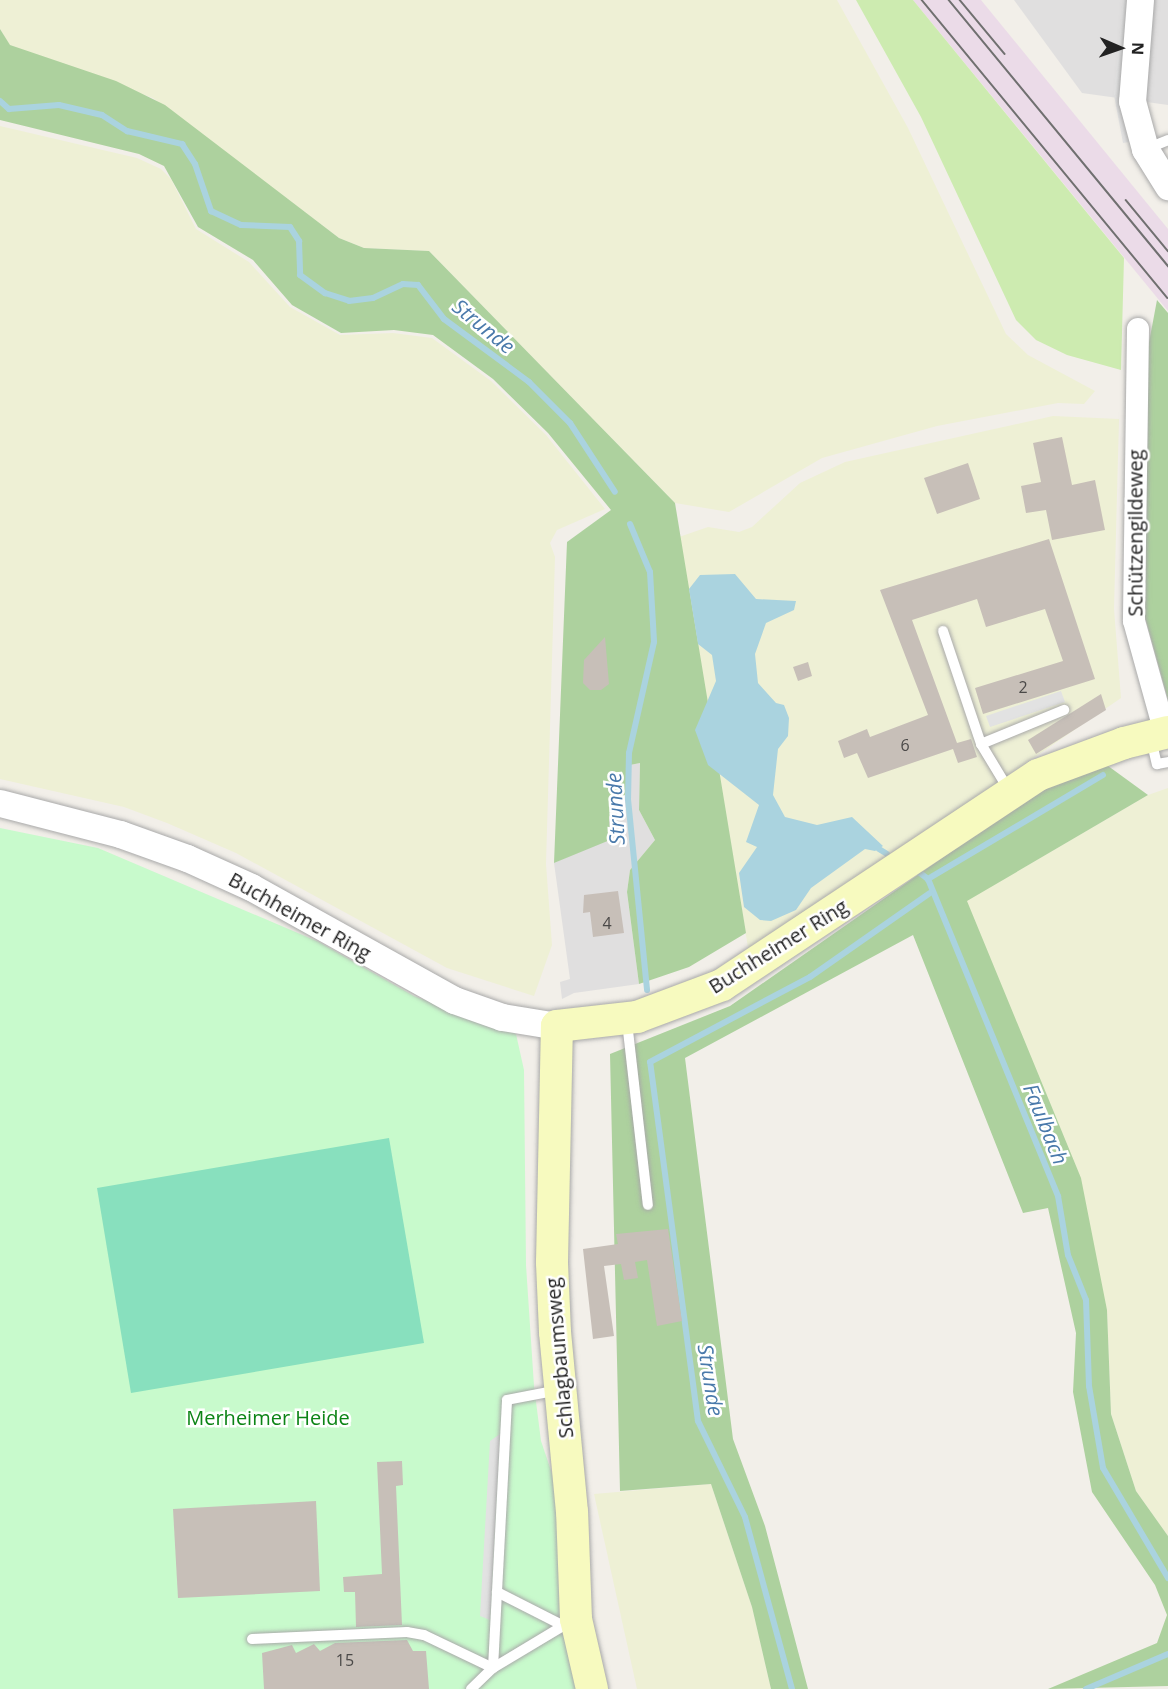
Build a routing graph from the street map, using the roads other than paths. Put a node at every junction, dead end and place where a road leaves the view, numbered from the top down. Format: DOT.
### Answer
graph roads {
  1 [pos="1140,0"];
  2 [pos="1157,145"];
  3 [pos="1168,186"];
  4 [pos="1138,329"];
  5 [pos="943,631"];
  6 [pos="1065,710"];
  7 [pos="1163,741"];
  8 [pos="981,744"];
  9 [pos="1011,794"];
  10 [pos="0,803"];
  11 [pos="627,1019"];
  12 [pos="557,1026"];
  13 [pos="648,1205"];
  14 [pos="562,1390"];
  15 [pos="497,1592"];
  16 [pos="570,1622"];
  17 [pos="252,1639"];
  18 [pos="493,1668"];
  19 [pos="471,1689"];
  20 [pos="592,1689"];
  1 -- 2 [label="street"];
  2 -- 3 [label="street"];
  4 -- 7 [label="street, Schützengildeweg"];
  5 -- 8 [label="lane"];
  6 -- 8 [label="lane"];
  7 -- 9 [label="main road, Buchheimer Ring"];
  8 -- 9 [label="lane"];
  9 -- 11 [label="main road, Buchheimer Ring"];
  10 -- 12 [label="street, Buchheimer Ring"];
  11 -- 12 [label="main road, Buchheimer Ring"];
  11 -- 13 [label="lane"];
  12 -- 14 [label="main road, Schlagbaumsweg"];
  14 -- 15 [label="lane"];
  14 -- 16 [label="main road, Schlagbaumsweg"];
  15 -- 16 [label="lane"];
  15 -- 18 [label="lane"];
  16 -- 18 [label="lane"];
  16 -- 20 [label="main road, Schlagbaumsweg"];
  17 -- 18 [label="lane"];
  18 -- 19 [label="lane"];
}
